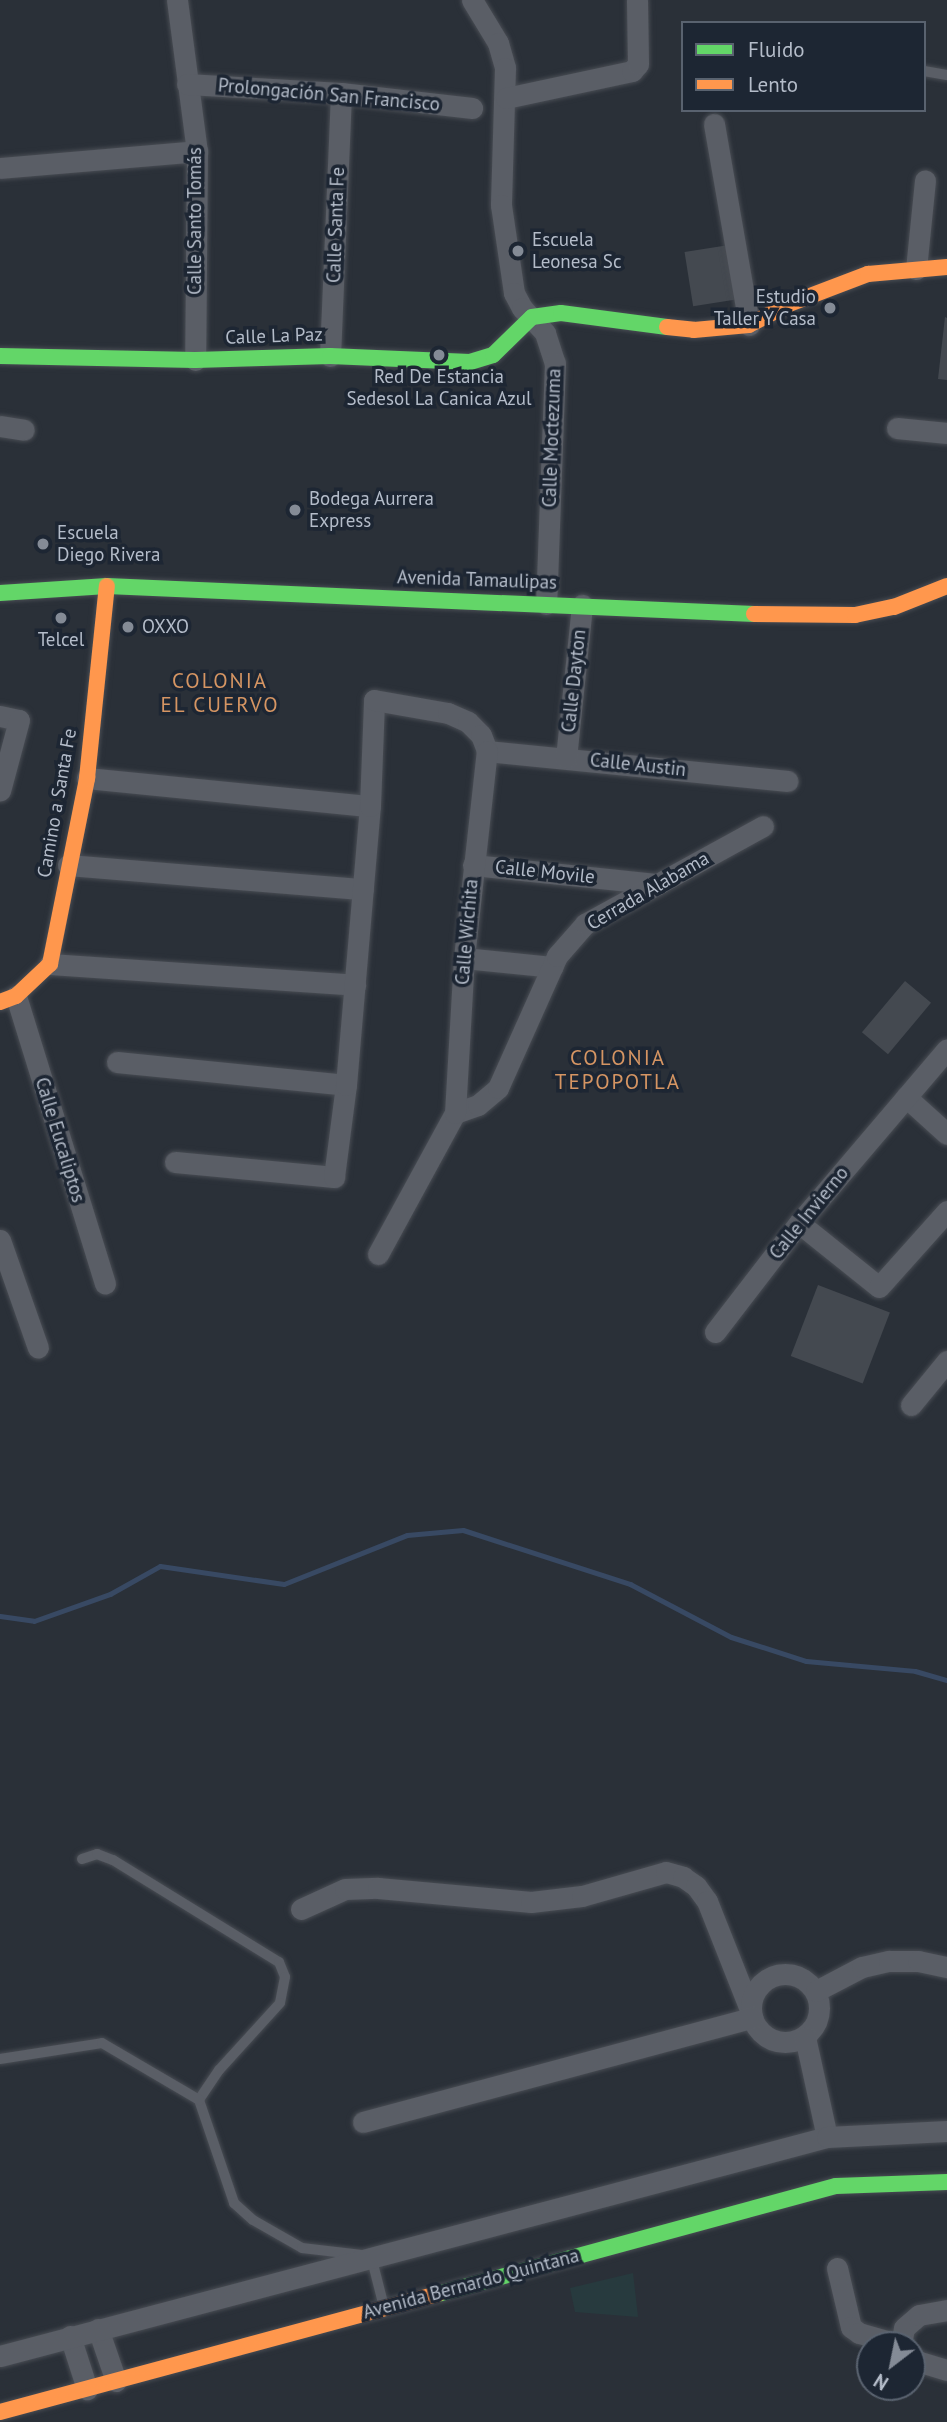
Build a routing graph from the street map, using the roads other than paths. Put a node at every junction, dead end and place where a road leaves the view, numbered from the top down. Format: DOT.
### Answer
graph roads {
  1 [pos="177,0"];
  2 [pos="472,0"];
  3 [pos="637,0"];
  4 [pos="926,71"];
  5 [pos="947,75"];
  6 [pos="187,84"];
  7 [pos="341,93"];
  8 [pos="506,98"];
  9 [pos="472,108"];
  10 [pos="714,124"];
  11 [pos="197,151"];
  12 [pos="0,168"];
  13 [pos="925,180"];
  14 [pos="947,267"];
  15 [pos="916,269"];
  16 [pos="532,317"];
  17 [pos="749,325"];
  18 [pos="0,356"];
  19 [pos="330,356"];
  20 [pos="195,360"];
  21 [pos="0,426"];
  22 [pos="897,428"];
  23 [pos="24,430"];
  24 [pos="947,433"];
  25 [pos="107,586"];
  26 [pos="947,586"];
  27 [pos="0,593"];
  28 [pos="546,604"];
  29 [pos="582,605"];
  30 [pos="0,716"];
  31 [pos="487,751"];
  32 [pos="566,758"];
  33 [pos="86,778"];
  34 [pos="788,781"];
  35 [pos="0,791"];
  36 [pos="370,806"];
  37 [pos="762,826"];
  38 [pos="68,865"];
  39 [pos="473,865"];
  40 [pos="658,884"];
  41 [pos="363,889"];
  42 [pos="464,958"];
  43 [pos="50,964"];
  44 [pos="553,967"];
  45 [pos="355,985"];
  46 [pos="8,999"];
  47 [pos="947,1049"];
  48 [pos="117,1062"];
  49 [pos="346,1085"];
  50 [pos="906,1097"];
  51 [pos="455,1113"];
  52 [pos="947,1135"];
  53 [pos="174,1161"];
  54 [pos="947,1211"];
  55 [pos="799,1223"];
  56 [pos="0,1240"];
  57 [pos="379,1254"];
  58 [pos="105,1284"];
  59 [pos="715,1332"];
  60 [pos="38,1348"];
  61 [pos="947,1361"];
  62 [pos="911,1405"];
  63 [pos="82,1859"];
  64 [pos="301,1909"];
  65 [pos="947,1967"];
  66 [pos="816,1992"];
  67 [pos="751,2015"];
  68 [pos="806,2037"];
  69 [pos="0,2059"];
  70 [pos="199,2100"];
  71 [pos="363,2122"];
  72 [pos="947,2131"];
  73 [pos="827,2137"];
  74 [pos="947,2182"];
  75 [pos="371,2256"];
  76 [pos="837,2268"];
  77 [pos="384,2307"];
  78 [pos="947,2310"];
  79 [pos="98,2329"];
  80 [pos="856,2331"];
  81 [pos="903,2331"];
  82 [pos="70,2336"];
  83 [pos="0,2356"];
  84 [pos="926,2364"];
  85 [pos="947,2370"];
  86 [pos="116,2381"];
  87 [pos="87,2389"];
  88 [pos="0,2412"];
  1 -- 6 [label="street, Calle Santo Tomás"];
  2 -- 8 [label="street, Calle Moctezuma"];
  3 -- 8 [label="street"];
  4 -- 5 [label="lane"];
  6 -- 7 [label="street, Prolongación San Francisco"];
  6 -- 11 [label="street, Calle Santo Tomás"];
  7 -- 9 [label="street, Prolongación San Francisco"];
  7 -- 19 [label="street, Calle Santa Fe"];
  8 -- 16 [label="street, Calle Moctezuma"];
  10 -- 17 [label="street"];
  11 -- 12 [label="street"];
  11 -- 20 [label="street, Calle Santo Tomás"];
  13 -- 15 [label="street"];
  14 -- 15 [label="street"];
  15 -- 17 [label="street"];
  16 -- 17 [label="street"];
  16 -- 19 [label="street, Calle La Paz"];
  16 -- 28 [label="street, Calle Moctezuma"];
  18 -- 20 [label="street, Calle La Paz"];
  19 -- 20 [label="street, Calle La Paz"];
  21 -- 23 [label="street"];
  22 -- 24 [label="street"];
  25 -- 27 [label="street, Avenida Tamaulipas"];
  25 -- 28 [label="street, Avenida Tamaulipas"];
  25 -- 33 [label="street, Camino a Santa Fe"];
  26 -- 29 [label="street, Avenida Tamaulipas"];
  28 -- 29 [label="street, Avenida Tamaulipas"];
  29 -- 32 [label="street, Calle Dayton"];
  30 -- 35 [label="street"];
  31 -- 32 [label="street, Calle Austin"];
  31 -- 36 [label="street"];
  31 -- 39 [label="street, Calle Wichita"];
  32 -- 34 [label="street, Calle Austin"];
  33 -- 36 [label="street"];
  33 -- 38 [label="street, Camino a Santa Fe"];
  36 -- 41 [label="street"];
  37 -- 40 [label="street, Cerrada Alabama"];
  38 -- 41 [label="street"];
  38 -- 43 [label="street, Camino a Santa Fe"];
  39 -- 40 [label="street, Calle Movile"];
  39 -- 42 [label="street, Calle Wichita"];
  40 -- 44 [label="street, Cerrada Alabama"];
  41 -- 45 [label="street"];
  42 -- 44 [label="street"];
  42 -- 51 [label="street, Calle Wichita"];
  43 -- 45 [label="street"];
  43 -- 46 [label="street"];
  44 -- 51 [label="street, Cerrada Alabama"];
  45 -- 49 [label="street"];
  46 -- 58 [label="street, Calle Eucaliptos"];
  47 -- 50 [label="street, Calle Invierno"];
  48 -- 49 [label="street"];
  49 -- 53 [label="street"];
  50 -- 52 [label="street"];
  50 -- 55 [label="street, Calle Invierno"];
  51 -- 57 [label="street"];
  54 -- 55 [label="street"];
  55 -- 59 [label="street, Calle Invierno"];
  56 -- 60 [label="street"];
  61 -- 62 [label="street"];
  63 -- 70 [label="lane"];
  64 -- 67 [label="street"];
  65 -- 66 [label="street"];
  66 -- 67 [label="street"];
  66 -- 68 [label="street"];
  67 -- 68 [label="street"];
  67 -- 71 [label="street"];
  68 -- 73 [label="street"];
  69 -- 70 [label="lane"];
  70 -- 75 [label="lane"];
  72 -- 73 [label="street"];
  73 -- 75 [label="street"];
  74 -- 77 [label="street, Avenida Bernardo Quintana"];
  75 -- 77 [label="lane"];
  75 -- 79 [label="street"];
  76 -- 80 [label="street"];
  77 -- 86 [label="street, Avenida Bernardo Quintana"];
  78 -- 81 [label="street"];
  79 -- 82 [label="street"];
  79 -- 86 [label="street"];
  82 -- 83 [label="street"];
  82 -- 87 [label="street"];
  84 -- 85 [label="street"];
  86 -- 87 [label="street, Avenida Bernardo Quintana"];
  87 -- 88 [label="street, Avenida Bernardo Quintana"];
}
